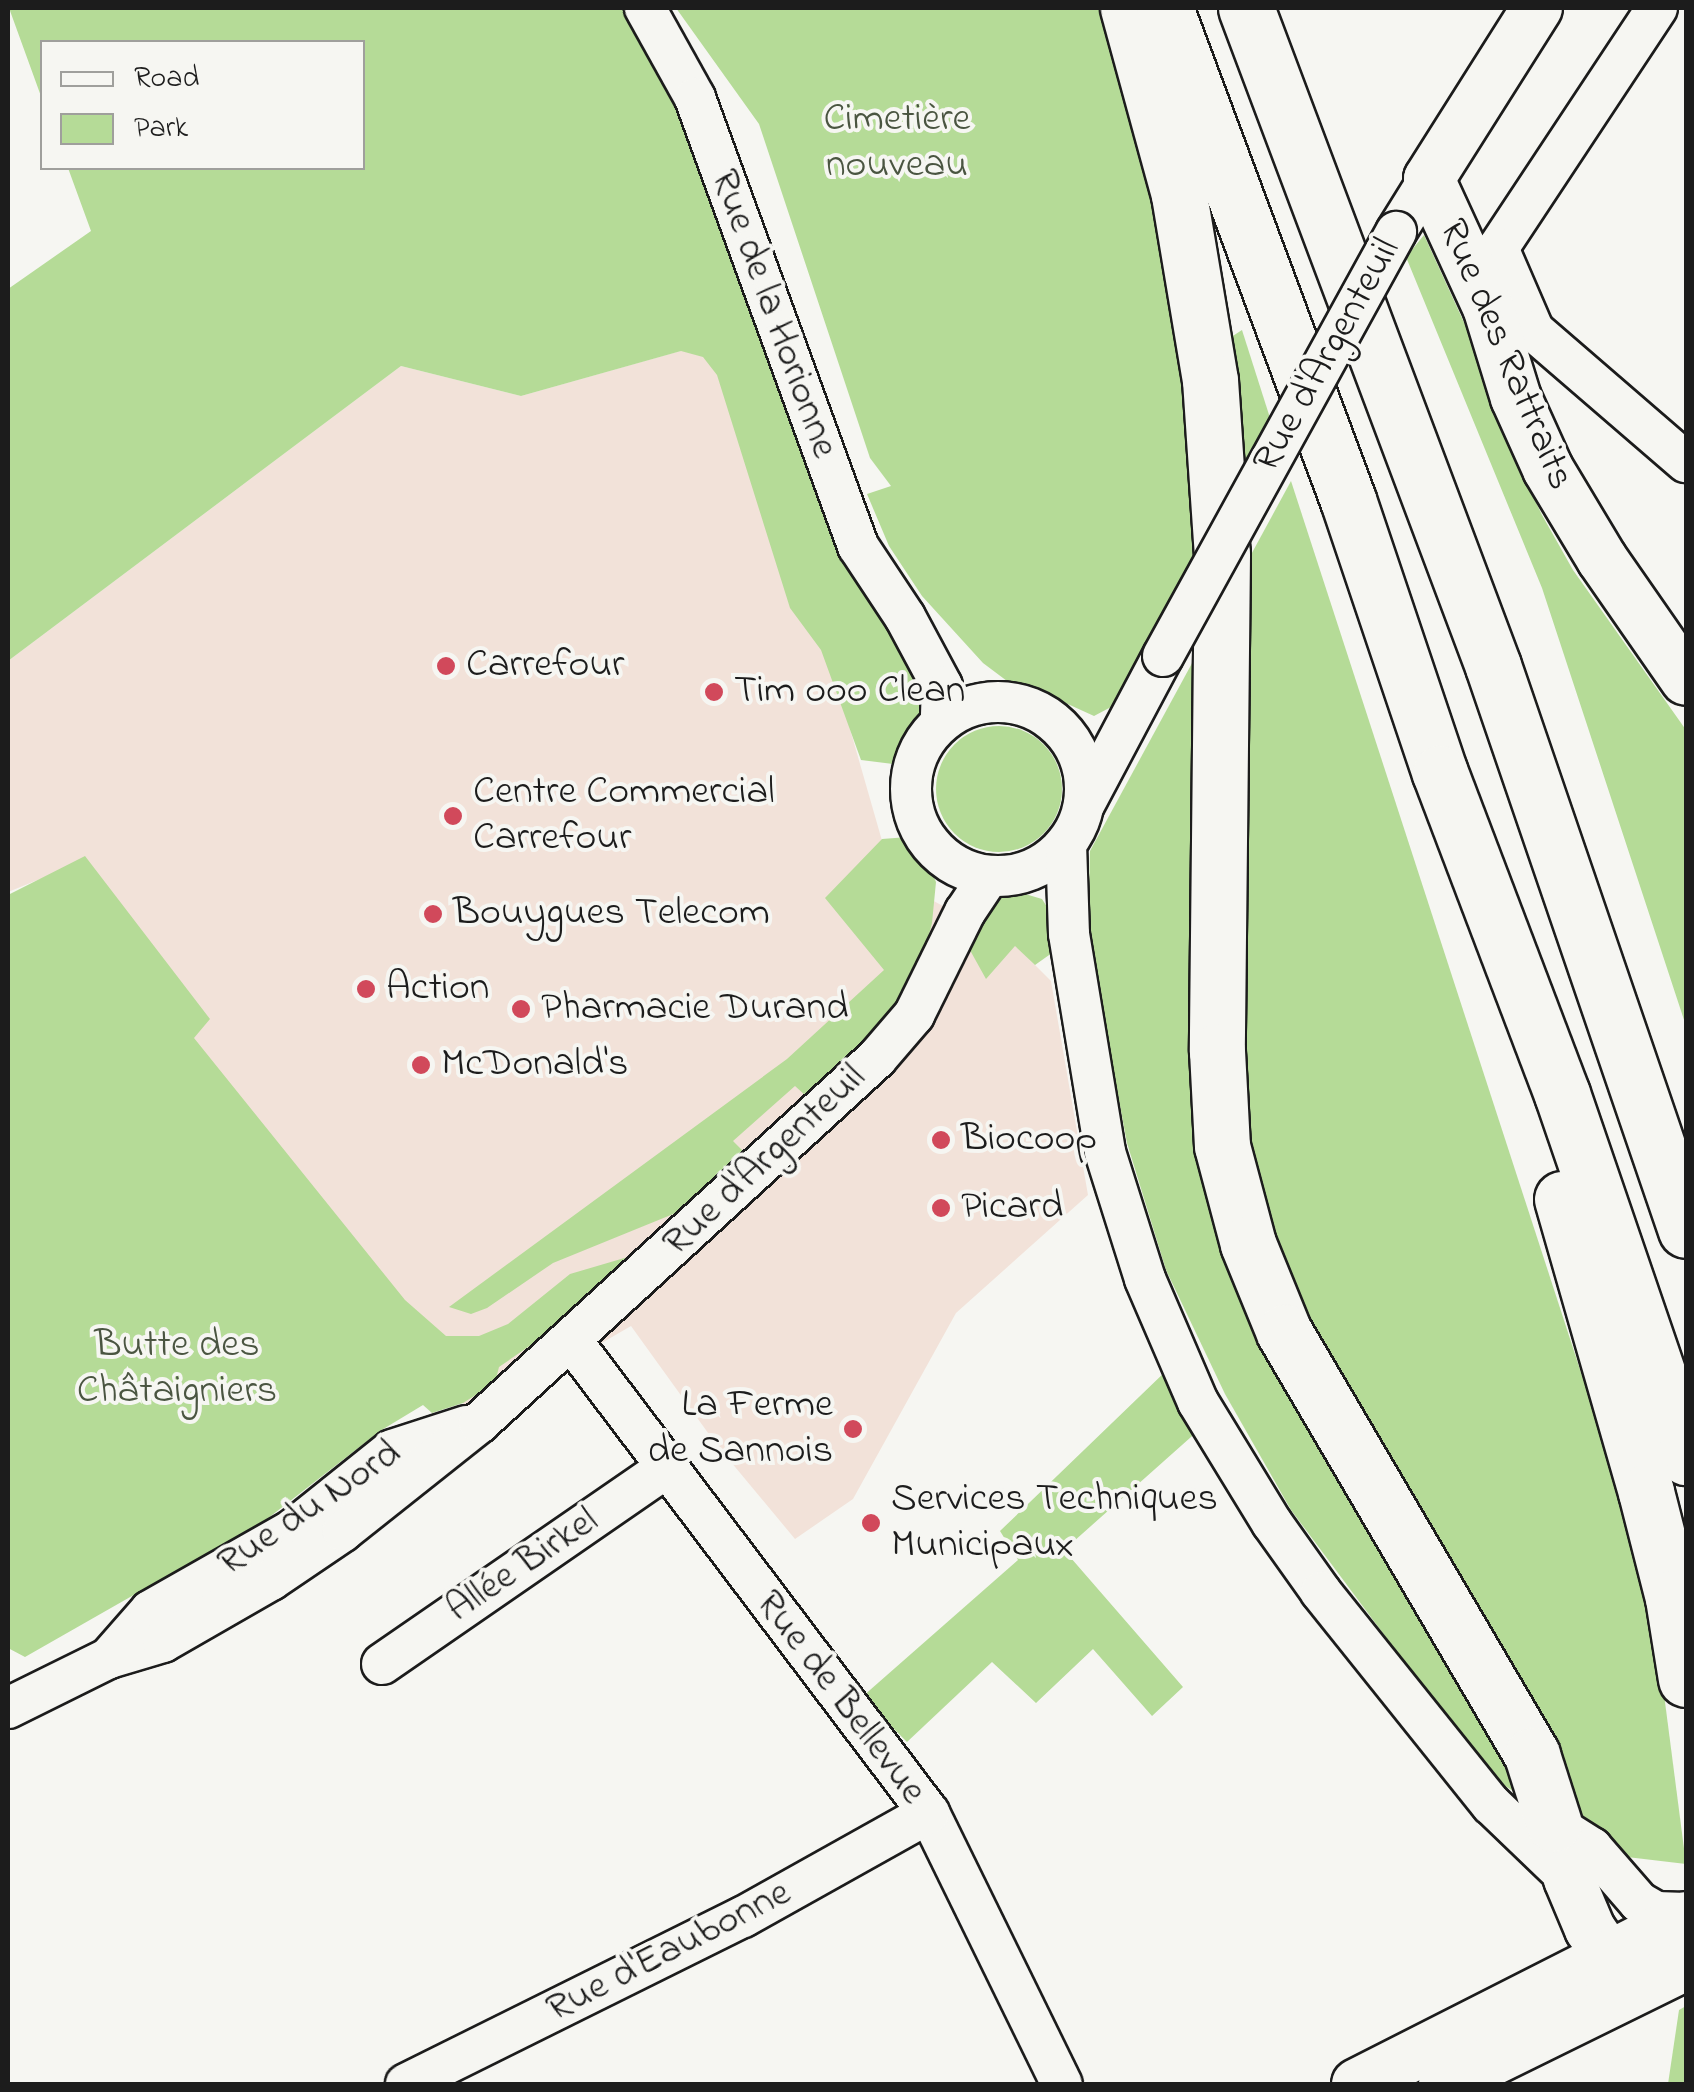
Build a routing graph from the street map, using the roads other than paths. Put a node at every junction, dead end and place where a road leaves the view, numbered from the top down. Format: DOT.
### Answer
graph roads {
  1 [pos="645,8"];
  2 [pos="1128,8"];
  3 [pos="1165,8"];
  4 [pos="1246,8"];
  5 [pos="1537,8"];
  6 [pos="1658,8"];
  7 [pos="1678,8"];
  8 [pos="1686,14"];
  9 [pos="1429,179"];
  10 [pos="1686,462"];
  11 [pos="905,617"];
  12 [pos="1650,629"];
  13 [pos="1493,666"];
  14 [pos="1686,671"];
  15 [pos="1686,680"];
  16 [pos="998,701"];
  17 [pos="1136,714"];
  18 [pos="941,722"];
  19 [pos="1067,736"];
  20 [pos="1440,773"];
  21 [pos="1084,805"];
  22 [pos="1066,844"];
  23 [pos="941,855"];
  24 [pos="1009,874"];
  25 [pos="1068,934"];
  26 [pos="938,965"];
  27 [pos="1686,1142"];
  28 [pos="1686,1230"];
  29 [pos="571,1340"];
  30 [pos="1686,1457"];
  31 [pos="665,1469"];
  32 [pos="382,1664"];
  33 [pos="1686,1678"];
  34 [pos="23,1700"];
  35 [pos="1431,1732"];
  36 [pos="929,1813"];
  37 [pos="1554,1824"];
  38 [pos="1569,1880"];
  39 [pos="1654,1950"];
  40 [pos="1378,2083"];
  41 [pos="406,2084"];
  42 [pos="1062,2084"];
  43 [pos="1444,2084"];
  1 -- 11 [label="street, Rue de la Horionne"];
  2 -- 37 [label="highway"];
  3 -- 20 [label="highway"];
  4 -- 13 [label="highway"];
  5 -- 9 [label="main road, Rue d'Argenteuil"];
  6 -- 10 [label="street"];
  7 -- 8 [label="street"];
  9 -- 12 [label="main road, Rue des Rattraits"];
  9 -- 17 [label="street, Rue d'Argenteuil, bridge"];
  11 -- 16 [label="street, Rue de la Horionne"];
  11 -- 18 [label="street, Rue de la Horionne"];
  12 -- 14 [label="main road, Rue des Rattraits"];
  12 -- 15 [label="main road, Rue des Rattraits"];
  13 -- 27 [label="highway"];
  13 -- 28 [label="highway"];
  16 -- 18 [label="street"];
  16 -- 19 [label="street"];
  17 -- 19 [label="street"];
  17 -- 21 [label="street, Rue d'Argenteuil"];
  18 -- 23 [label="street"];
  19 -- 21 [label="street"];
  20 -- 30 [label="highway"];
  20 -- 33 [label="highway"];
  21 -- 22 [label="street"];
  22 -- 24 [label="street"];
  22 -- 25 [label="street"];
  23 -- 24 [label="street"];
  23 -- 26 [label="street, Rue d'Argenteuil"];
  24 -- 25 [label="street"];
  24 -- 26 [label="street, Rue d'Argenteuil"];
  25 -- 35 [label="street"];
  26 -- 29 [label="street, Rue d'Argenteuil"];
  29 -- 31 [label="street, Rue de Bellevue"];
  29 -- 34 [label="street, Rue du Nord"];
  31 -- 32 [label="street, Allée Birkel"];
  31 -- 36 [label="street, Rue de Bellevue"];
  35 -- 37 [label="street"];
  35 -- 38 [label="street"];
  36 -- 41 [label="street, Rue d'Eaubonne"];
  36 -- 42 [label="street, Rue de Bellevue"];
  37 -- 38 [label="main road"];
  37 -- 39 [label="street"];
  38 -- 39 [label="main road"];
  39 -- 40 [label="main road"];
  39 -- 43 [label="main road"];
}
